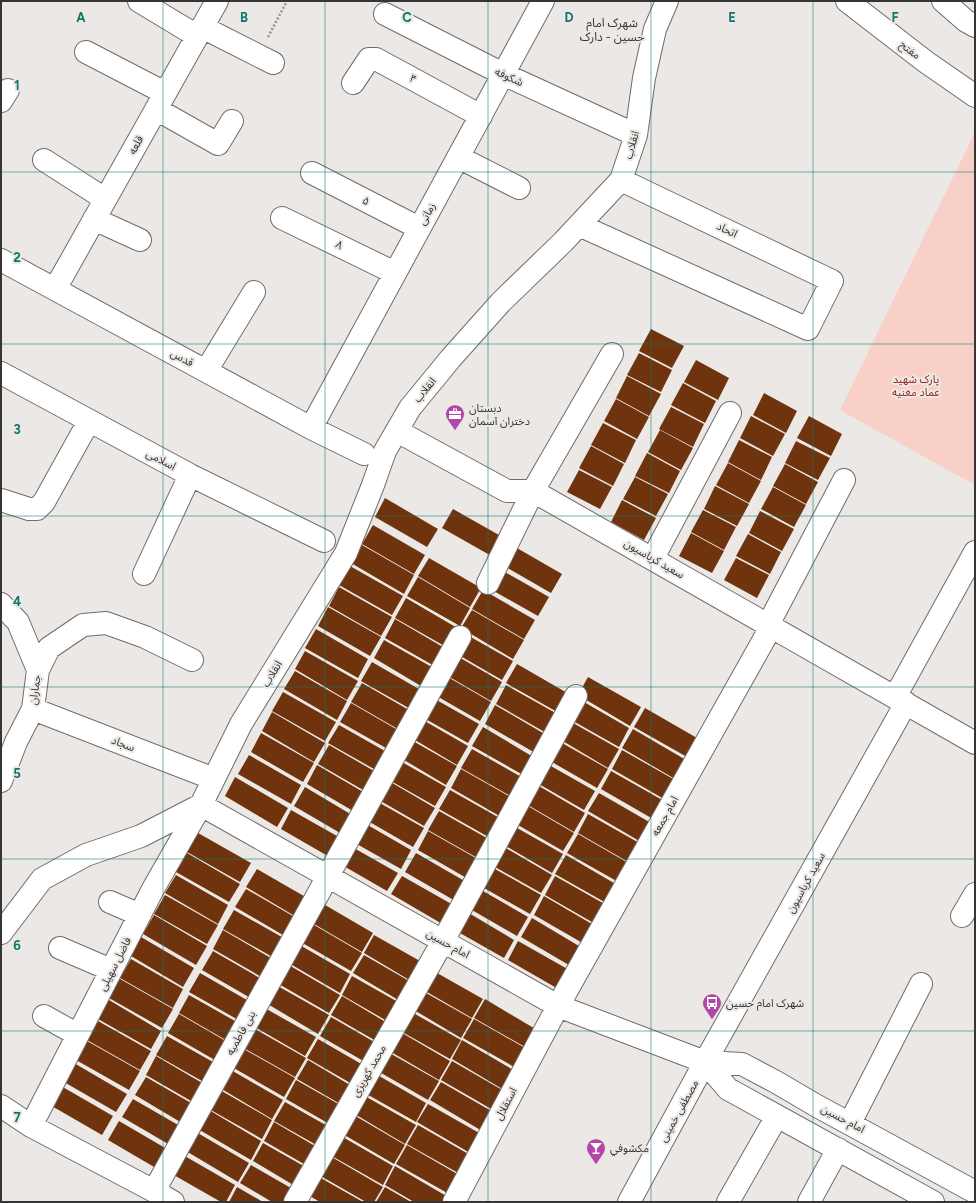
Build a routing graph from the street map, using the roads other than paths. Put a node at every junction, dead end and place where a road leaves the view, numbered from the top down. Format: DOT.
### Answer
graph roads {
  1 [pos="139,1"];
  2 [pos="217,1"];
  3 [pos="543,1"];
  4 [pos="667,1"];
  5 [pos="847,1"];
  6 [pos="942,1"];
  7 [pos="385,14"];
  8 [pos="975,26"];
  9 [pos="200,31"];
  10 [pos="86,52"];
  11 [pos="266,59"];
  12 [pos="503,74"];
  13 [pos="353,83"];
  14 [pos="975,96"];
  15 [pos="161,101"];
  16 [pos="481,116"];
  17 [pos="232,121"];
  18 [pos="636,135"];
  19 [pos="458,157"];
  20 [pos="44,160"];
  21 [pos="312,173"];
  22 [pos="622,180"];
  23 [pos="519,188"];
  24 [pos="105,199"];
  25 [pos="282,218"];
  26 [pos="94,219"];
  27 [pos="579,225"];
  28 [pos="419,228"];
  29 [pos="140,240"];
  30 [pos="1,260"];
  31 [pos="395,273"];
  32 [pos="54,289"];
  33 [pos="254,292"];
  34 [pos="612,354"];
  35 [pos="206,371"];
  36 [pos="1,373"];
  37 [pos="730,413"];
  38 [pos="90,421"];
  39 [pos="311,428"];
  40 [pos="397,431"];
  41 [pos="364,454"];
  42 [pos="190,475"];
  43 [pos="844,480"];
  44 [pos="533,491"];
  45 [pos="1,500"];
  46 [pos="324,541"];
  47 [pos="975,552"];
  48 [pos="653,558"];
  49 [pos="144,574"];
  50 [pos="488,583"];
  51 [pos="1,604"];
  52 [pos="770,626"];
  53 [pos="460,637"];
  54 [pos="192,660"];
  55 [pos="38,670"];
  56 [pos="576,696"];
  57 [pos="900,700"];
  58 [pos="33,710"];
  59 [pos="975,742"];
  60 [pos="214,779"];
  61 [pos="1,781"];
  62 [pos="201,805"];
  63 [pos="328,876"];
  64 [pos="975,894"];
  65 [pos="110,902"];
  66 [pos="140,915"];
  67 [pos="962,916"];
  68 [pos="1,933"];
  69 [pos="443,941"];
  70 [pos="60,948"];
  71 [pos="112,970"];
  72 [pos="921,984"];
  73 [pos="558,1006"];
  74 [pos="44,1016"];
  75 [pos="78,1035"];
  76 [pos="705,1062"];
  77 [pos="1,1106"];
  78 [pos="777,1116"];
  79 [pos="850,1123"];
  80 [pos="31,1126"];
  81 [pos="838,1149"];
  82 [pos="154,1191"];
  83 [pos="975,1192"];
  84 [pos="900,1194"];
  85 [pos="173,1202"];
  86 [pos="295,1202"];
  87 [pos="454,1202"];
  88 [pos="629,1202"];
  89 [pos="728,1202"];
  90 [pos="810,1202"];
  91 [pos="933,1202"];
  1 -- 9 [label="street"];
  2 -- 9 [label="street, قلعه"];
  3 -- 12 [label="street, زمانی"];
  4 -- 18 [label="street, انقلاب"];
  5 -- 14 [label="street, مفتح"];
  6 -- 8 [label="street"];
  7 -- 12 [label="street, شکوفه"];
  9 -- 11 [label="street"];
  9 -- 15 [label="street, قلعه"];
  10 -- 15 [label="street"];
  12 -- 16 [label="street, زمانی"];
  12 -- 18 [label="street, شکوفه"];
  13 -- 16 [label="street, ۴"];
  15 -- 17 [label="street"];
  15 -- 24 [label="street, قلعه"];
  16 -- 19 [label="street, زمانی"];
  18 -- 22 [label="street, انقلاب"];
  19 -- 23 [label="street"];
  19 -- 28 [label="street, زمانی"];
  20 -- 24 [label="street"];
  21 -- 28 [label="street, ۵"];
  22 -- 27 [label="street, انقلاب"];
  22 -- 27 [label="street, اتحاد"];
  24 -- 26 [label="street, قلعه"];
  25 -- 31 [label="street, ۸"];
  26 -- 29 [label="street"];
  26 -- 32 [label="street, قلعه"];
  27 -- 40 [label="street, انقلاب"];
  28 -- 31 [label="street, زمانی"];
  30 -- 32 [label="street, قدس"];
  31 -- 39 [label="street, زمانی"];
  32 -- 35 [label="street, قدس"];
  33 -- 35 [label="street"];
  34 -- 44 [label="street"];
  35 -- 39 [label="street, قدس"];
  36 -- 38 [label="street, اسلامی"];
  37 -- 48 [label="street"];
  38 -- 42 [label="street, اسلامی"];
  38 -- 45 [label="street"];
  39 -- 41 [label="street, قدس"];
  40 -- 44 [label="street, سعید کرباسیون"];
  40 -- 60 [label="street, انقلاب"];
  42 -- 46 [label="street, اسلامی"];
  42 -- 49 [label="street"];
  43 -- 52 [label="street, امام جمعه"];
  44 -- 48 [label="street, سعید کرباسیون"];
  44 -- 50 [label="street"];
  47 -- 57 [label="street"];
  48 -- 52 [label="street, سعید کرباسیون"];
  51 -- 55 [label="street, جماران"];
  52 -- 57 [label="street, سعید کرباسیون"];
  52 -- 73 [label="street, امام جمعه"];
  53 -- 63 [label="street, بنی فاطمیه"];
  54 -- 55 [label="street"];
  55 -- 58 [label="street, جماران"];
  56 -- 69 [label="street, محمد کهریزی"];
  57 -- 59 [label="street, سعید کرباسیون"];
  57 -- 76 [label="street, سعید کرباسیون"];
  58 -- 60 [label="street, سجاد"];
  58 -- 61 [label="street, جماران"];
  60 -- 62 [label="street, انقلاب"];
  62 -- 63 [label="street, امام حسین"];
  62 -- 66 [label="street, فاضل سهیلی"];
  62 -- 68 [label="street"];
  63 -- 69 [label="street, امام حسین"];
  63 -- 82 [label="street, بنی فاطمیه"];
  64 -- 67 [label="street"];
  65 -- 66 [label="street"];
  66 -- 71 [label="street, فاضل سهیلی"];
  69 -- 73 [label="street, امام حسین"];
  69 -- 86 [label="street, محمد کهریزی"];
  70 -- 71 [label="street"];
  71 -- 75 [label="street, فاضل سهیلی"];
  72 -- 79 [label="street"];
  73 -- 76 [label="street, امام حسین"];
  73 -- 87 [label="street, استقلال"];
  74 -- 75 [label="street"];
  75 -- 80 [label="street, فاضل سهیلی"];
  76 -- 78 [label="street, امام حسین"];
  76 -- 79 [label="street, امام حسین"];
  76 -- 88 [label="street, مصطفی خمینی"];
  77 -- 80 [label="street"];
  78 -- 81 [label="street, امام حسین"];
  78 -- 89 [label="street"];
  79 -- 83 [label="street, امام حسین"];
  80 -- 82 [label="street"];
  81 -- 84 [label="street, امام حسین"];
  81 -- 90 [label="street"];
  82 -- 85 [label="street"];
  84 -- 91 [label="street, امام حسین"];
}
